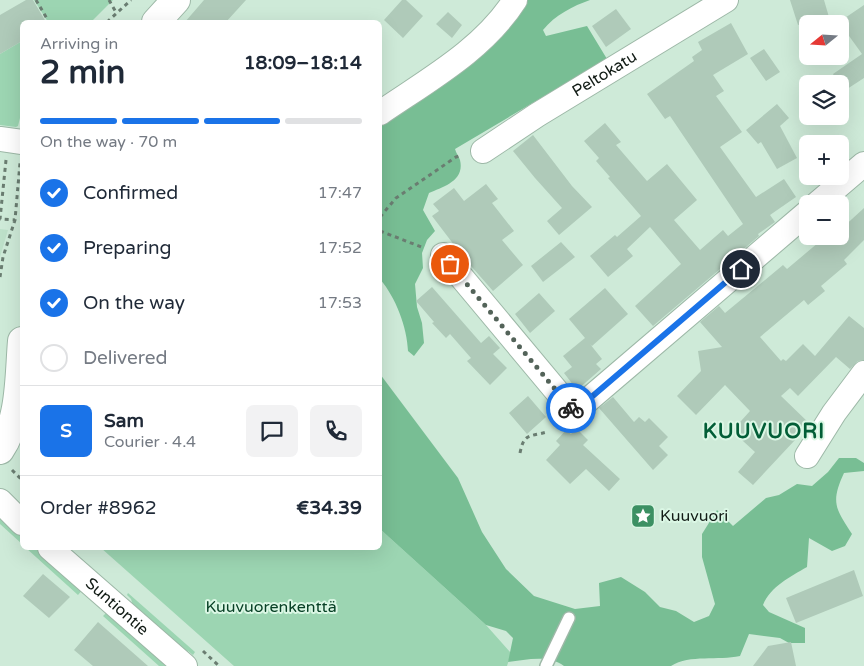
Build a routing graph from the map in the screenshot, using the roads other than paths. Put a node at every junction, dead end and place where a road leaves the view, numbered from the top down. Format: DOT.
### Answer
graph roads {
  1 [pos="176,0"];
  2 [pos="515,0"];
  3 [pos="726,0"];
  4 [pos="158,20"];
  5 [pos="382,112"];
  6 [pos="483,151"];
  7 [pos="864,164"];
  8 [pos="828,195"];
  9 [pos="799,220"];
  10 [pos="435,252"];
  11 [pos="20,366"];
  12 [pos="864,373"];
  13 [pos="807,456"];
  14 [pos="4,458"];
  15 [pos="0,501"];
  16 [pos="20,521"];
  17 [pos="52,550"];
  18 [pos="569,618"];
  19 [pos="184,666"];
  20 [pos="546,666"];
  1 -- 4 [label="street"];
  2 -- 5 [label="street"];
  3 -- 6 [label="street, Peltokatu"];
  7 -- 8 [label="street"];
  9 -- 10 [label="street"];
  11 -- 14 [label="street"];
  12 -- 13 [label="street"];
  15 -- 16 [label="street"];
  17 -- 19 [label="street, Suntiontie"];
  18 -- 20 [label="lane"];
}
